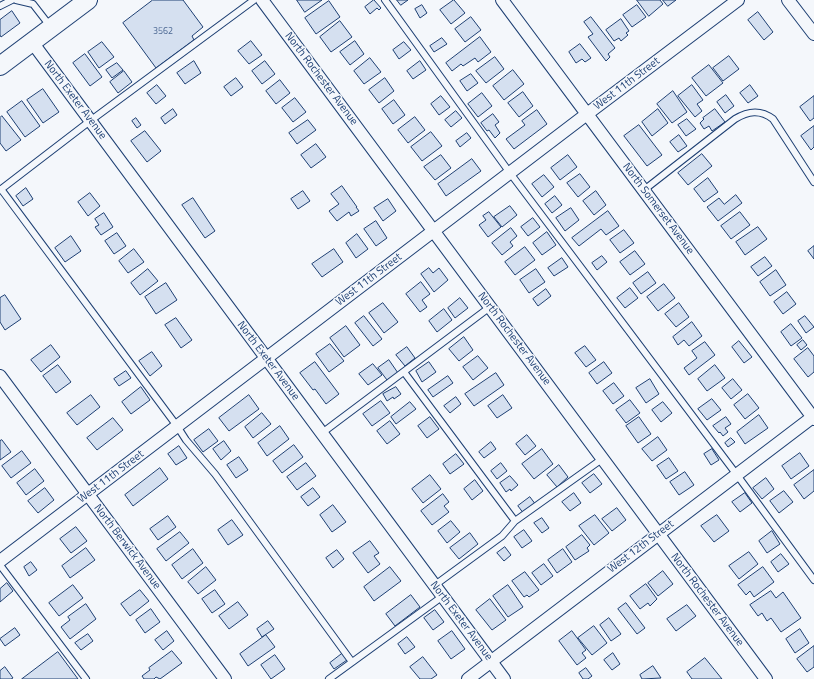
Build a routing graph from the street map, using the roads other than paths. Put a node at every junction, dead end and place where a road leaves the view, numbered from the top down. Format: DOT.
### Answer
graph roads {
  1 [pos="12,0"];
  2 [pos="16,0"];
  3 [pos="88,0"];
  4 [pos="254,0"];
  5 [pos="262,0"];
  6 [pos="385,0"];
  7 [pos="502,0"];
  8 [pos="738,0"];
  9 [pos="788,0"];
  10 [pos="0,6"];
  11 [pos="51,28"];
  12 [pos="814,34"];
  13 [pos="32,42"];
  14 [pos="1,63"];
  15 [pos="587,114"];
  16 [pos="90,121"];
  17 [pos="510,173"];
  18 [pos="814,182"];
  19 [pos="0,190"];
  20 [pos="644,190"];
  21 [pos="434,232"];
  22 [pos="490,307"];
  23 [pos="266,358"];
  24 [pos="404,372"];
  25 [pos="0,376"];
  26 [pos="813,417"];
  27 [pos="177,426"];
  28 [pos="322,433"];
  29 [pos="602,459"];
  30 [pos="737,474"];
  31 [pos="88,495"];
  32 [pos="515,521"];
  33 [pos="658,534"];
  34 [pos="0,561"];
  35 [pos="0,565"];
  36 [pos="814,580"];
  37 [pos="435,585"];
  38 [pos="443,596"];
  39 [pos="491,661"];
  40 [pos="352,662"];
  41 [pos="86,679"];
  42 [pos="225,679"];
  43 [pos="329,679"];
  44 [pos="468,679"];
  45 [pos="504,679"];
  46 [pos="766,679"];
  1 -- 10 [label="lane"];
  2 -- 11 [label="lane"];
  3 -- 11 [label="main road"];
  4 -- 16 [label="lane"];
  5 -- 21 [label="street, North Rochester Avenue"];
  6 -- 17 [label="lane"];
  7 -- 15 [label="street, North Somerset Avenue"];
  8 -- 15 [label="street, West 11th Street"];
  9 -- 12 [label="street"];
  11 -- 13 [label="main road"];
  13 -- 14 [label="main road"];
  13 -- 16 [label="street, North Exeter Avenue"];
  15 -- 17 [label="street, West 11th Street"];
  15 -- 20 [label="street, North Somerset Avenue"];
  16 -- 19 [label="lane"];
  16 -- 23 [label="street, North Exeter Avenue"];
  17 -- 21 [label="street, West 11th Street"];
  17 -- 30 [label="lane"];
  18 -- 20 [label="lane"];
  19 -- 27 [label="lane"];
  20 -- 26 [label="street, North Somerset Avenue"];
  21 -- 22 [label="street, North Rochester Avenue"];
  21 -- 23 [label="street, West 11th Street"];
  22 -- 24 [label="lane"];
  22 -- 29 [label="street, North Rochester Avenue"];
  23 -- 27 [label="street, West 11th Street"];
  23 -- 28 [label="street, North Exeter Avenue"];
  24 -- 28 [label="lane"];
  24 -- 32 [label="lane"];
  25 -- 31 [label="street, North Berwick Avenue"];
  26 -- 30 [label="street, West 12th Street"];
  27 -- 31 [label="street, West 11th Street"];
  27 -- 40 [label="lane"];
  28 -- 37 [label="street, North Exeter Avenue"];
  29 -- 32 [label="lane"];
  29 -- 33 [label="street, North Rochester Avenue"];
  30 -- 33 [label="street, West 12th Street"];
  30 -- 36 [label="lane"];
  31 -- 34 [label="street, West 11th Street"];
  31 -- 42 [label="street, North Berwick Avenue"];
  32 -- 37 [label="lane"];
  33 -- 39 [label="street, West 12th Street"];
  33 -- 46 [label="street, North Rochester Avenue"];
  35 -- 41 [label="lane"];
  37 -- 38 [label="street, North Exeter Avenue"];
  38 -- 39 [label="street, North Exeter Avenue"];
  38 -- 40 [label="lane"];
  39 -- 44 [label="street, West 12th Street"];
  39 -- 45 [label="street, North Exeter Avenue"];
  40 -- 43 [label="lane"];
}
